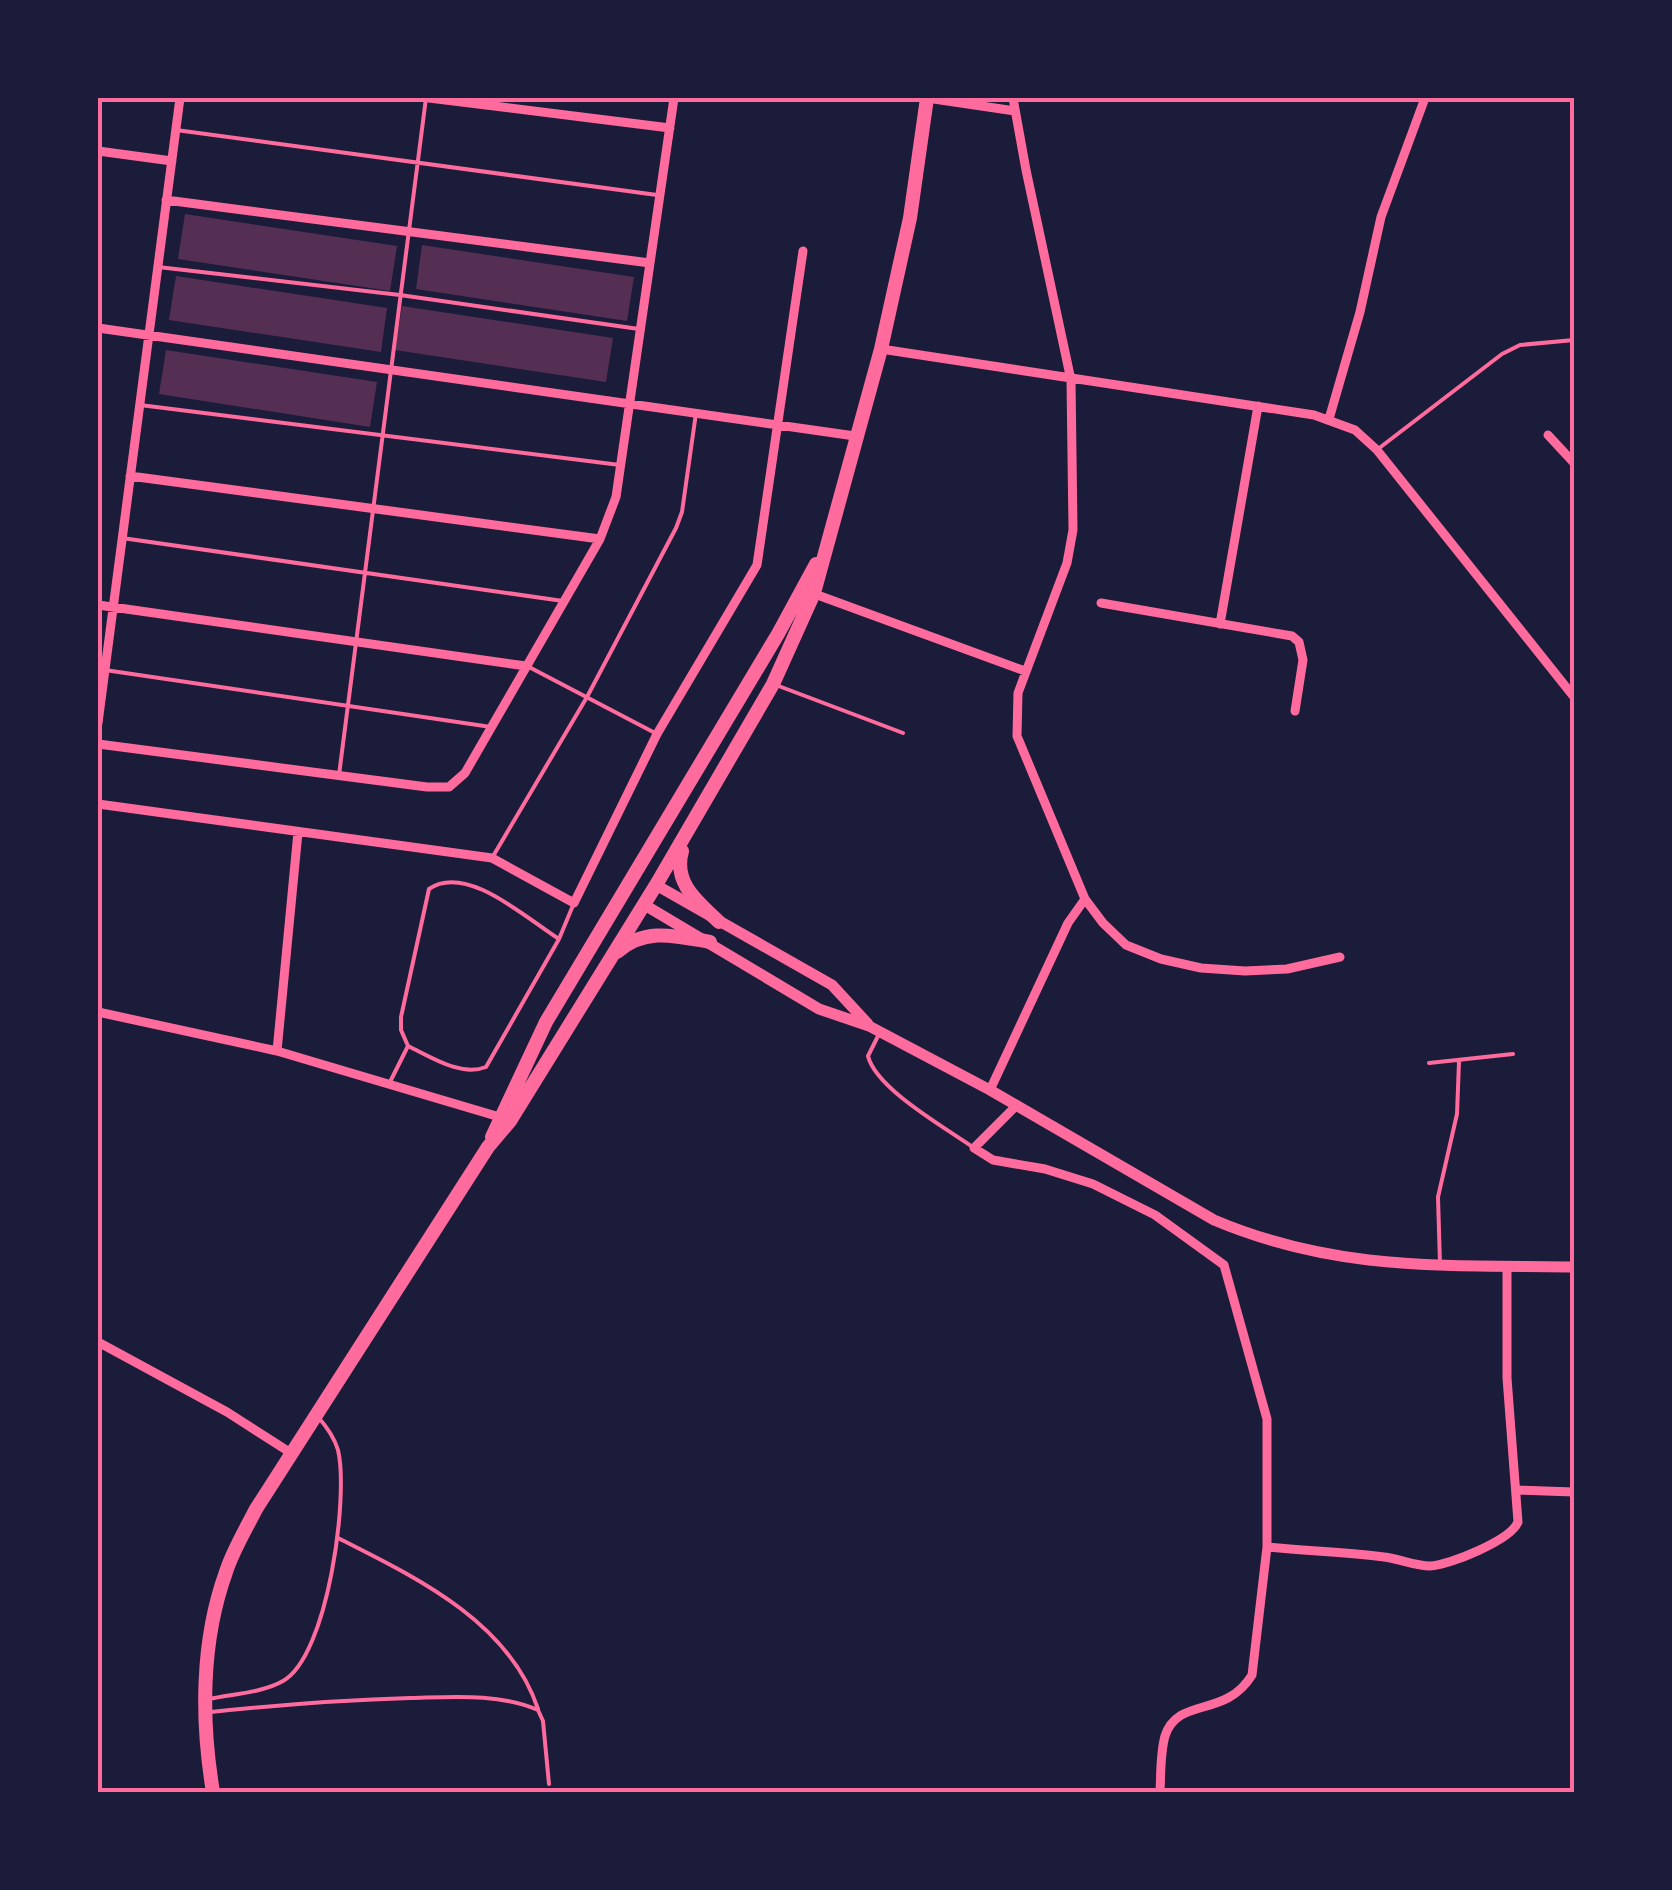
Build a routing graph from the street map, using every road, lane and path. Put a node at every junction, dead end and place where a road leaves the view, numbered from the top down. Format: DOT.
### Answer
graph roads {
  1 [pos="180,98"];
  2 [pos="427,98"];
  3 [pos="674,98"];
  4 [pos="927,98"];
  5 [pos="1014,98"];
  6 [pos="1425,98"];
  7 [pos="1015,111"];
  8 [pos="670,128"];
  9 [pos="176,130"];
  10 [pos="98,151"];
  11 [pos="172,161"];
  12 [pos="417,161"];
  13 [pos="660,195"];
  14 [pos="166,200"];
  15 [pos="408,232"];
  16 [pos="803,251"];
  17 [pos="650,264"];
  18 [pos="158,267"];
  19 [pos="400,295"];
  20 [pos="98,328"];
  21 [pos="640,330"];
  22 [pos="149,336"];
  23 [pos="1574,340"];
  24 [pos="881,350"];
  25 [pos="391,369"];
  26 [pos="1071,380"];
  27 [pos="630,403"];
  28 [pos="140,405"];
  29 [pos="1258,406"];
  30 [pos="696,412"];
  31 [pos="1328,418"];
  32 [pos="777,424"];
  33 [pos="382,435"];
  34 [pos="855,436"];
  35 [pos="1548,436"];
  36 [pos="1376,450"];
  37 [pos="1574,463"];
  38 [pos="620,465"];
  39 [pos="130,476"];
  40 [pos="373,509"];
  41 [pos="122,538"];
  42 [pos="600,539"];
  43 [pos="365,572"];
  44 [pos="808,591"];
  45 [pos="564,601"];
  46 [pos="1101,603"];
  47 [pos="98,606"];
  48 [pos="113,608"];
  49 [pos="1220,624"];
  50 [pos="356,642"];
  51 [pos="526,666"];
  52 [pos="101,670"];
  53 [pos="1025,671"];
  54 [pos="773,684"];
  55 [pos="587,697"];
  56 [pos="1574,697"];
  57 [pos="348,704"];
  58 [pos="1295,710"];
  59 [pos="98,723"];
  60 [pos="491,727"];
  61 [pos="903,733"];
  62 [pos="657,734"];
  63 [pos="98,744"];
  64 [pos="338,776"];
  65 [pos="98,804"];
  66 [pos="703,805"];
  67 [pos="298,832"];
  68 [pos="652,844"];
  69 [pos="492,858"];
  70 [pos="646,894"];
  71 [pos="1085,898"];
  72 [pos="574,903"];
  73 [pos="719,922"];
  74 [pos="604,925"];
  75 [pos="559,939"];
  76 [pos="710,942"];
  77 [pos="1340,958"];
  78 [pos="609,959"];
  79 [pos="98,1012"];
  80 [pos="875,1029"];
  81 [pos="408,1046"];
  82 [pos="278,1051"];
  83 [pos="1512,1054"];
  84 [pos="1459,1062"];
  85 [pos="1429,1063"];
  86 [pos="389,1084"];
  87 [pos="990,1090"];
  88 [pos="1016,1106"];
  89 [pos="505,1118"];
  90 [pos="974,1148"];
  91 [pos="1440,1264"];
  92 [pos="1508,1266"];
  93 [pos="1574,1267"];
  94 [pos="98,1342"];
  95 [pos="316,1414"];
  96 [pos="291,1453"];
  97 [pos="1517,1490"];
  98 [pos="1574,1492"];
  99 [pos="338,1538"];
  100 [pos="1267,1547"];
  101 [pos="204,1706"];
  102 [pos="538,1710"];
  103 [pos="549,1784"];
  104 [pos="213,1792"];
  105 [pos="1160,1792"];
  1 -- 9 [label="street"];
  2 -- 8 [label="street"];
  2 -- 12 [label="lane"];
  3 -- 8 [label="street"];
  4 -- 7 [label="street"];
  4 -- 24 [label="main road"];
  5 -- 7 [label="street"];
  6 -- 31 [label="street"];
  7 -- 26 [label="street"];
  8 -- 13 [label="street"];
  9 -- 11 [label="street"];
  9 -- 12 [label="lane"];
  10 -- 11 [label="street"];
  11 -- 14 [label="street"];
  12 -- 13 [label="lane"];
  12 -- 15 [label="lane"];
  13 -- 17 [label="street"];
  14 -- 15 [label="street"];
  14 -- 18 [label="street"];
  15 -- 17 [label="street"];
  15 -- 19 [label="lane"];
  16 -- 32 [label="street"];
  17 -- 21 [label="street"];
  18 -- 19 [label="lane"];
  18 -- 22 [label="street"];
  19 -- 21 [label="lane"];
  19 -- 25 [label="lane"];
  20 -- 22 [label="street"];
  21 -- 27 [label="street"];
  22 -- 25 [label="street"];
  22 -- 28 [label="street"];
  23 -- 36 [label="lane"];
  24 -- 26 [label="street"];
  24 -- 34 [label="main road"];
  25 -- 27 [label="street"];
  25 -- 33 [label="lane"];
  26 -- 29 [label="street"];
  26 -- 53 [label="street"];
  27 -- 30 [label="street"];
  27 -- 38 [label="street"];
  28 -- 33 [label="lane"];
  28 -- 39 [label="street"];
  29 -- 31 [label="street"];
  29 -- 49 [label="street"];
  30 -- 32 [label="street"];
  30 -- 55 [label="lane"];
  31 -- 36 [label="street"];
  32 -- 34 [label="street"];
  32 -- 62 [label="street"];
  33 -- 38 [label="lane"];
  33 -- 40 [label="lane"];
  34 -- 44 [label="main road"];
  35 -- 37 [label="street"];
  36 -- 56 [label="street"];
  38 -- 42 [label="street"];
  39 -- 40 [label="street"];
  39 -- 41 [label="street"];
  40 -- 42 [label="street"];
  40 -- 43 [label="lane"];
  41 -- 43 [label="lane"];
  41 -- 48 [label="street"];
  42 -- 45 [label="street"];
  43 -- 45 [label="lane"];
  43 -- 50 [label="lane"];
  44 -- 53 [label="street"];
  44 -- 54 [label="main road"];
  44 -- 68 [label="main road"];
  45 -- 51 [label="street"];
  46 -- 49 [label="street"];
  47 -- 48 [label="street"];
  48 -- 50 [label="street"];
  48 -- 52 [label="street"];
  49 -- 58 [label="street"];
  50 -- 51 [label="street"];
  50 -- 57 [label="lane"];
  51 -- 55 [label="lane"];
  51 -- 60 [label="street"];
  52 -- 57 [label="lane"];
  52 -- 59 [label="street"];
  53 -- 71 [label="street"];
  54 -- 61 [label="lane"];
  54 -- 66 [label="main road"];
  55 -- 62 [label="lane"];
  55 -- 69 [label="lane"];
  57 -- 60 [label="lane"];
  57 -- 64 [label="lane"];
  60 -- 64 [label="street"];
  62 -- 72 [label="street"];
  63 -- 64 [label="street"];
  65 -- 67 [label="street"];
  66 -- 70 [label="main road"];
  66 -- 73 [label="main road"];
  67 -- 69 [label="street"];
  67 -- 82 [label="street"];
  68 -- 70 [label="main road"];
  68 -- 74 [label="main road"];
  69 -- 72 [label="street"];
  70 -- 73 [label="street"];
  70 -- 74 [label="main road"];
  70 -- 76 [label="street"];
  70 -- 78 [label="main road"];
  71 -- 77 [label="street"];
  71 -- 87 [label="street"];
  72 -- 75 [label="lane"];
  73 -- 80 [label="street"];
  74 -- 89 [label="main road"];
  75 -- 81 [label="lane"];
  75 -- 81 [label="lane"];
  76 -- 78 [label="main road"];
  76 -- 80 [label="street"];
  78 -- 89 [label="main road"];
  79 -- 82 [label="street"];
  80 -- 87 [label="street"];
  80 -- 90 [label="lane"];
  81 -- 86 [label="lane"];
  82 -- 86 [label="street"];
  83 -- 84 [label="lane"];
  84 -- 85 [label="lane"];
  84 -- 91 [label="lane"];
  86 -- 89 [label="street"];
  87 -- 88 [label="street"];
  88 -- 90 [label="street"];
  88 -- 91 [label="street"];
  89 -- 95 [label="main road"];
  90 -- 100 [label="street"];
  91 -- 92 [label="street"];
  92 -- 93 [label="street"];
  92 -- 97 [label="street"];
  94 -- 96 [label="street"];
  95 -- 96 [label="main road"];
  95 -- 99 [label="lane"];
  96 -- 101 [label="main road"];
  97 -- 98 [label="street"];
  97 -- 100 [label="street"];
  99 -- 101 [label="lane"];
  99 -- 102 [label="lane"];
  100 -- 105 [label="street"];
  101 -- 102 [label="lane"];
  101 -- 104 [label="main road"];
  102 -- 103 [label="lane"];
}
